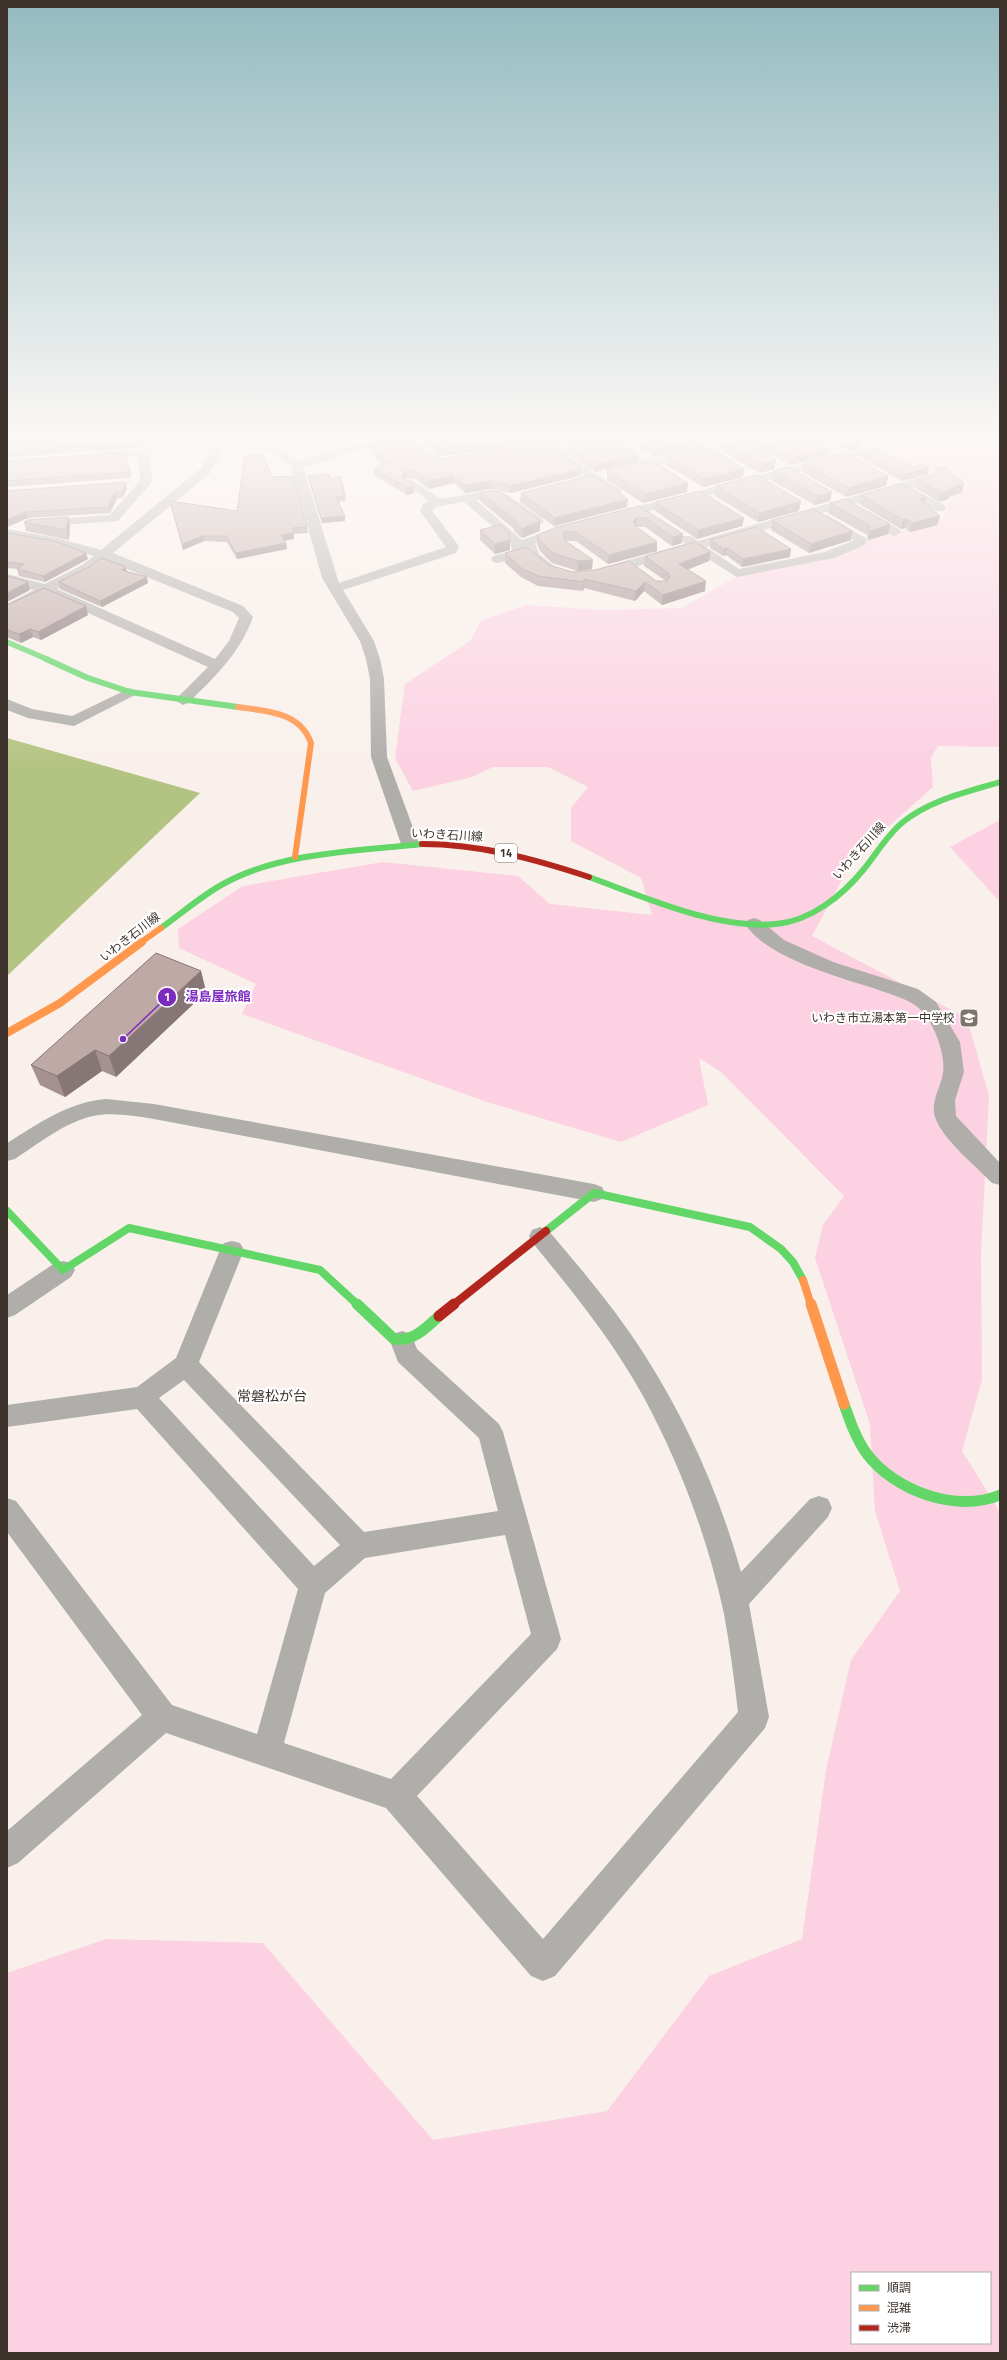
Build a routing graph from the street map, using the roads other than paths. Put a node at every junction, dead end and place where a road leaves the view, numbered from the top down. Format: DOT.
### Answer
graph roads {
  1 [pos="86,549"];
  2 [pos="111,549"];
  3 [pos="321,549"];
  4 [pos="451,549"];
  5 [pos="517,549"];
  6 [pos="531,549"];
  7 [pos="665,549"];
  8 [pos="679,549"];
  9 [pos="700,549"];
  10 [pos="843,549"];
  11 [pos="794,551"];
  12 [pos="669,552"];
  13 [pos="105,554"];
  14 [pos="498,559"];
  15 [pos="806,559"];
  16 [pos="594,562"];
  17 [pos="630,562"];
  18 [pos="606,571"];
  19 [pos="643,572"];
  20 [pos="566,575"];
  21 [pos="592,575"];
  22 [pos="7,578"];
  23 [pos="334,589"];
  24 [pos="46,590"];
  25 [pos="7,609"];
  26 [pos="7,642"];
  27 [pos="218,666"];
  28 [pos="130,692"];
  29 [pos="183,700"];
  30 [pos="7,704"];
  31 [pos="1000,782"];
  32 [pos="410,844"];
  33 [pos="295,857"];
  34 [pos="754,924"];
  35 [pos="7,1033"];
  36 [pos="7,1153"];
  37 [pos="1000,1177"];
  38 [pos="594,1193"];
  39 [pos="7,1211"];
  40 [pos="540,1236"];
  41 [pos="232,1250"];
  42 [pos="63,1270"];
  43 [pos="7,1308"];
  44 [pos="402,1341"];
  45 [pos="186,1365"];
  46 [pos="142,1397"];
  47 [pos="7,1416"];
  48 [pos="1000,1494"];
  49 [pos="819,1508"];
  50 [pos="7,1510"];
  51 [pos="514,1521"];
  52 [pos="359,1546"];
  53 [pos="314,1586"];
  54 [pos="735,1599"];
  55 [pos="162,1717"];
  56 [pos="267,1751"];
  57 [pos="396,1796"];
  58 [pos="7,1852"];
  1 -- 13 [label="street"];
  2 -- 13 [label="street"];
  3 -- 23 [label="street"];
  4 -- 23 [label="street"];
  5 -- 14 [label="street"];
  6 -- 20 [label="street"];
  7 -- 12 [label="street"];
  8 -- 12 [label="street"];
  9 -- 15 [label="street"];
  10 -- 15 [label="street"];
  11 -- 15 [label="street"];
  12 -- 17 [label="street"];
  13 -- 24 [label="street"];
  13 -- 27 [label="street"];
  16 -- 18 [label="street"];
  17 -- 18 [label="street"];
  17 -- 19 [label="street"];
  18 -- 21 [label="street"];
  22 -- 24 [label="street"];
  23 -- 32 [label="street"];
  24 -- 25 [label="street"];
  24 -- 27 [label="street"];
  26 -- 28 [label="street"];
  27 -- 29 [label="street"];
  28 -- 29 [label="street"];
  28 -- 30 [label="street"];
  29 -- 33 [label="street"];
  31 -- 34 [label="street, いわき石川線 / 14"];
  32 -- 33 [label="street, いわき石川線 / 14"];
  32 -- 34 [label="street, いわき石川線 / 14"];
  33 -- 35 [label="street, いわき石川線 / 14"];
  34 -- 37 [label="street"];
  36 -- 38 [label="street"];
  38 -- 40 [label="street"];
  38 -- 48 [label="street"];
  39 -- 42 [label="street"];
  40 -- 44 [label="street"];
  40 -- 54 [label="street"];
  41 -- 42 [label="street"];
  41 -- 44 [label="street"];
  41 -- 45 [label="street"];
  42 -- 43 [label="street"];
  44 -- 51 [label="street"];
  45 -- 46 [label="street"];
  45 -- 52 [label="street"];
  46 -- 47 [label="street"];
  46 -- 53 [label="street"];
  49 -- 54 [label="street"];
  50 -- 55 [label="street"];
  51 -- 52 [label="street"];
  51 -- 57 [label="street"];
  52 -- 53 [label="street"];
  53 -- 56 [label="street"];
  54 -- 57 [label="street"];
  55 -- 56 [label="street"];
  55 -- 58 [label="street"];
  56 -- 57 [label="street"];
}
